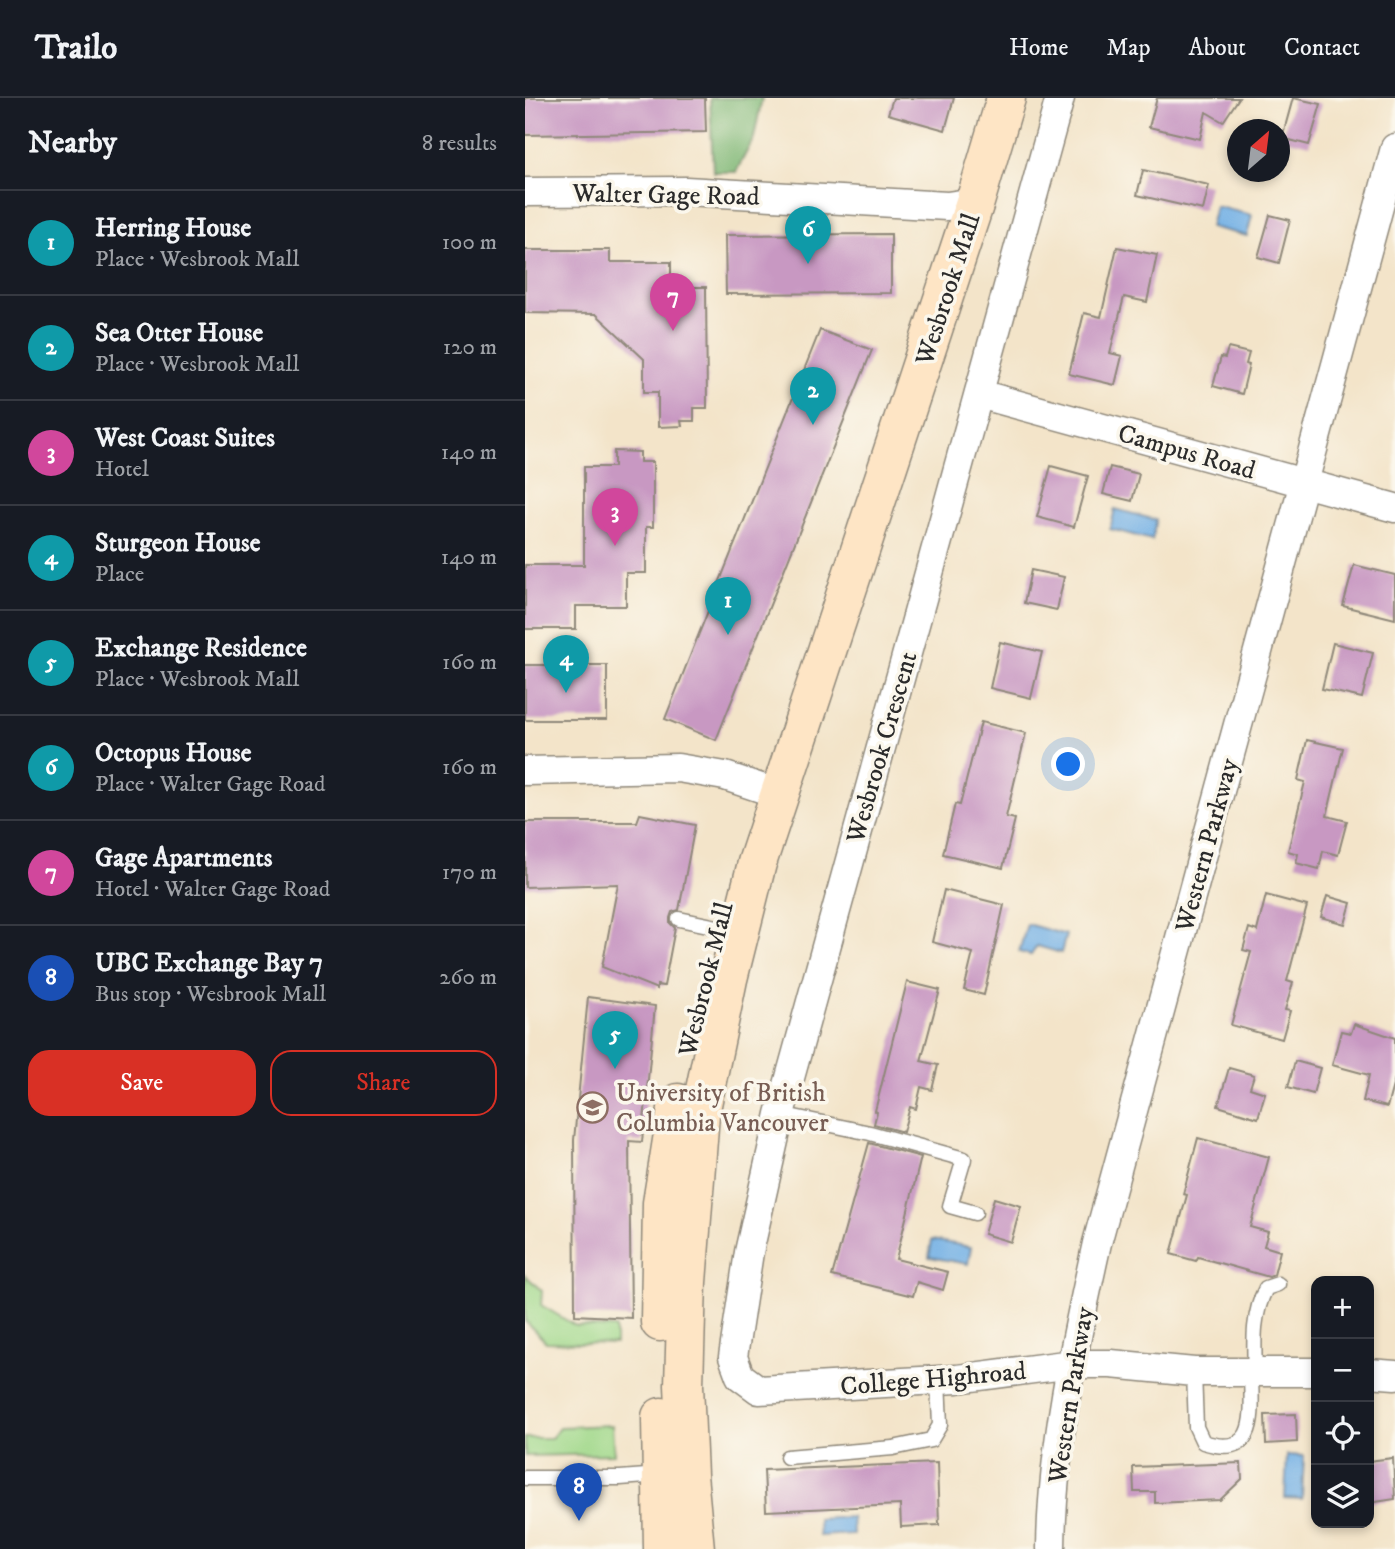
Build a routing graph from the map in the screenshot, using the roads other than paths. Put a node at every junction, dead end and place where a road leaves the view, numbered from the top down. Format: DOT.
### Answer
graph roads {
  1 [pos="1006,98"];
  2 [pos="1061,98"];
  3 [pos="1395,148"];
  4 [pos="525,192"];
  5 [pos="975,202"];
  6 [pos="979,394"];
  7 [pos="1304,484"];
  8 [pos="1395,508"];
  9 [pos="525,771"];
  10 [pos="769,790"];
  11 [pos="679,919"];
  12 [pos="727,929"];
  13 [pos="781,1114"];
  14 [pos="975,1213"];
  15 [pos="1278,1284"];
  16 [pos="1072,1364"];
  17 [pos="1253,1371"];
  18 [pos="1194,1372"];
  19 [pos="1311,1372"];
  20 [pos="1374,1373"];
  21 [pos="1395,1374"];
  22 [pos="939,1380"];
  23 [pos="759,1391"];
  24 [pos="787,1457"];
  25 [pos="675,1475"];
  26 [pos="525,1478"];
  27 [pos="663,1549"];
  28 [pos="695,1549"];
  29 [pos="1051,1549"];
  1 -- 5 [label="main road, Wesbrook Mall"];
  2 -- 6 [label="street, Wesbrook Crescent"];
  3 -- 7 [label="street, Western Parkway"];
  4 -- 5 [label="street, Walter Gage Road"];
  5 -- 10 [label="main road, Wesbrook Mall"];
  6 -- 7 [label="street, Campus Road"];
  6 -- 13 [label="street, Wesbrook Crescent"];
  7 -- 8 [label="street, Campus Road"];
  7 -- 16 [label="street, Western Parkway"];
  9 -- 10 [label="street"];
  10 -- 12 [label="main road, Wesbrook Mall"];
  11 -- 12 [label="lane"];
  12 -- 25 [label="main road, Wesbrook Mall"];
  13 -- 14 [label="lane"];
  13 -- 23 [label="street, Wesbrook Crescent"];
  15 -- 17 [label="lane"];
  16 -- 18 [label="street, College Highroad"];
  16 -- 22 [label="street, College Highroad"];
  16 -- 29 [label="street, Western Parkway"];
  17 -- 18 [label="street, College Highroad"];
  17 -- 18 [label="lane"];
  17 -- 19 [label="street, College Highroad"];
  20 -- 21 [label="street"];
  22 -- 23 [label="street, College Highroad"];
  22 -- 24 [label="lane"];
  25 -- 26 [label="lane"];
  25 -- 27 [label="main road, Wesbrook Mall"];
  25 -- 28 [label="main road, Wesbrook Mall"];
}
